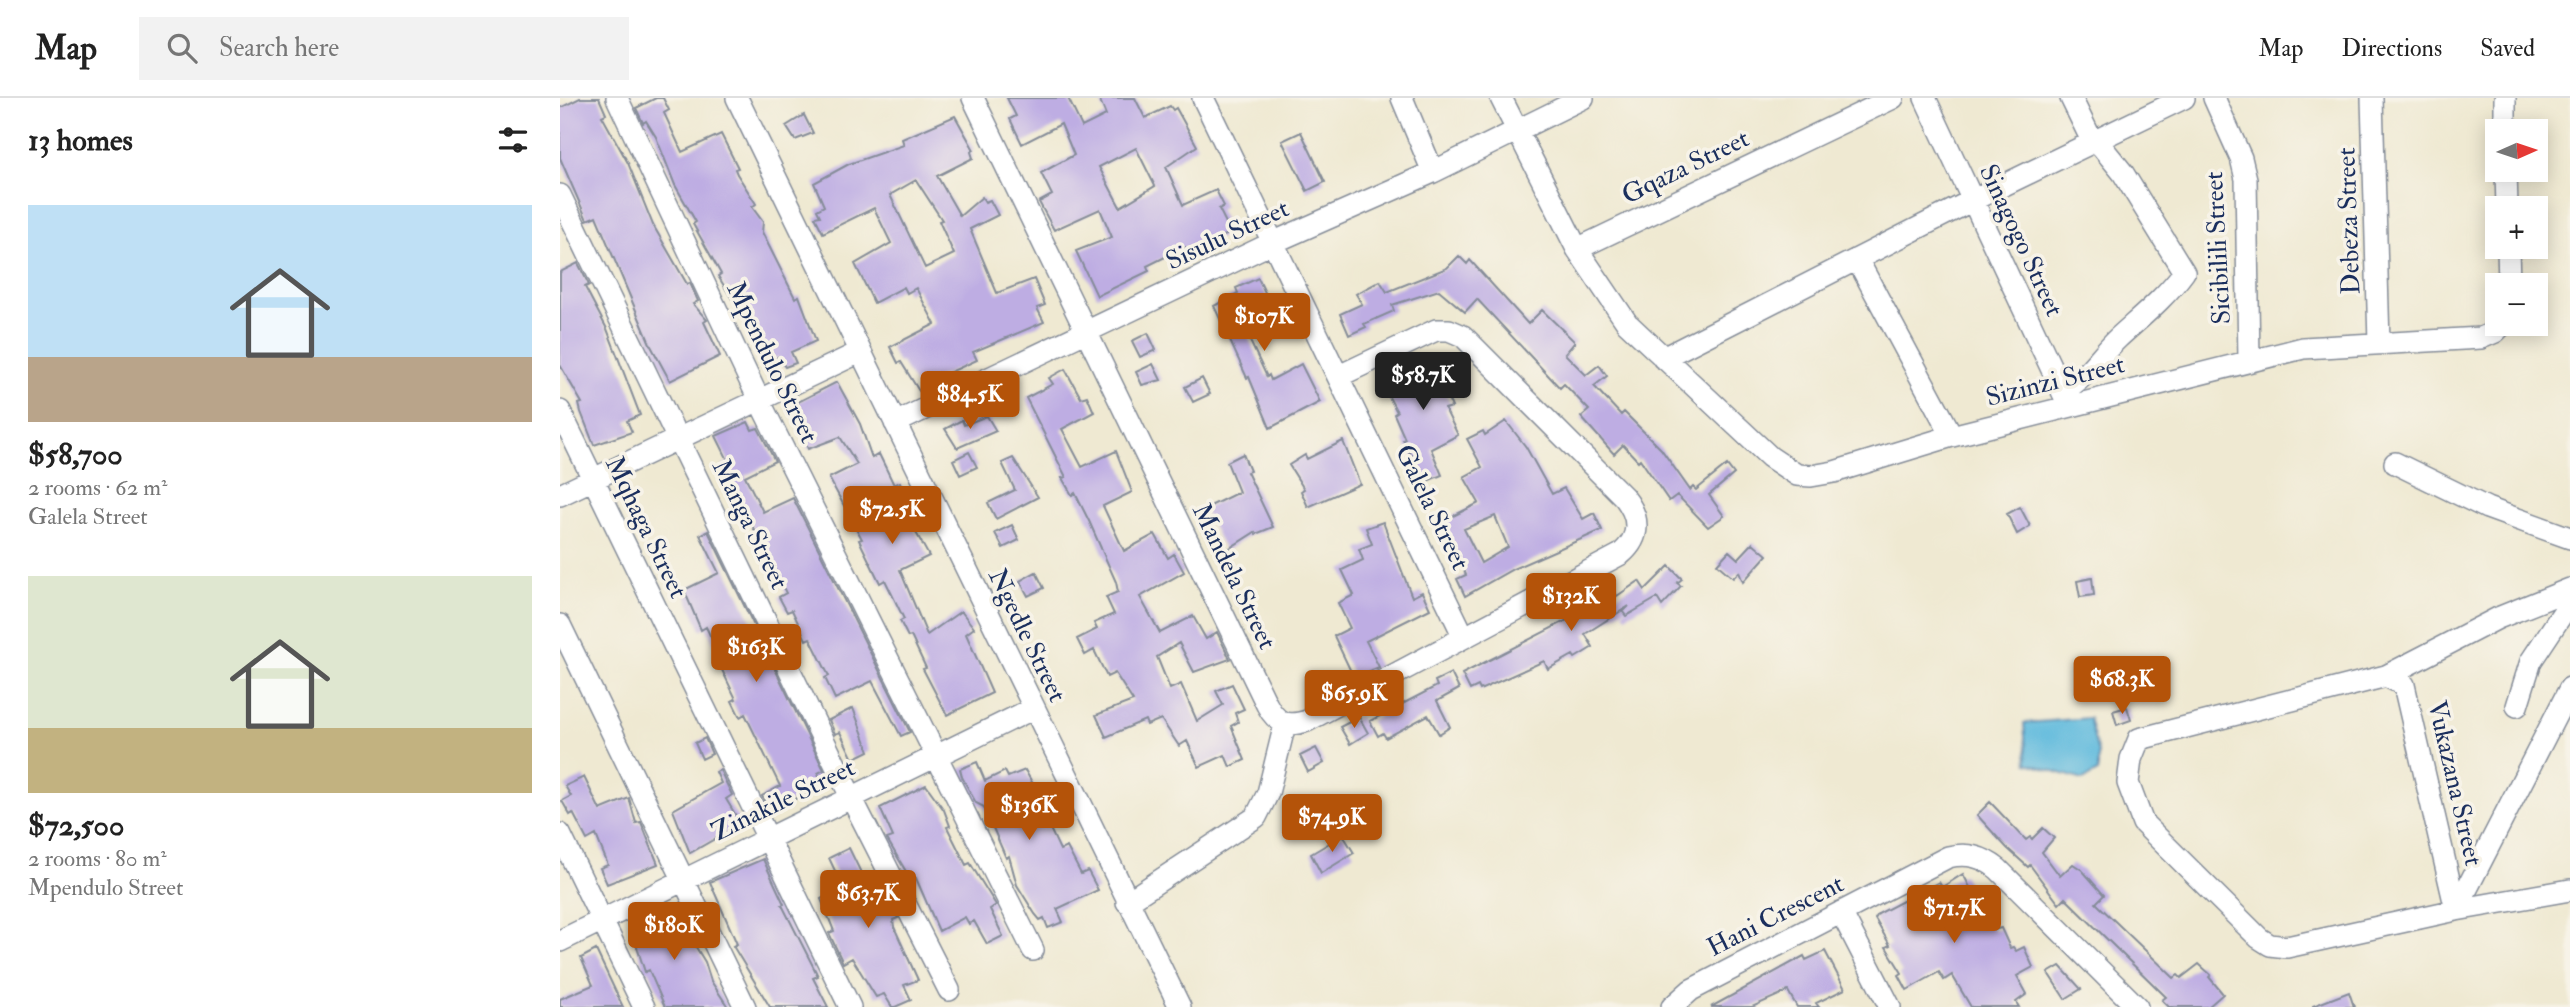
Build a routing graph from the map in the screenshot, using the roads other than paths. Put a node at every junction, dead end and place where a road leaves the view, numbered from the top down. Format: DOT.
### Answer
graph roads {
  1 [pos="617,98"];
  2 [pos="737,98"];
  3 [pos="973,98"];
  4 [pos="1203,98"];
  5 [pos="1402,98"];
  6 [pos="1502,98"];
  7 [pos="1583,98"];
  8 [pos="1893,98"];
  9 [pos="1925,98"];
  10 [pos="2071,98"];
  11 [pos="2184,98"];
  12 [pos="2214,98"];
  13 [pos="2372,98"];
  14 [pos="2505,98"];
  15 [pos="2505,119"];
  16 [pos="1518,130"];
  17 [pos="2095,142"];
  18 [pos="1433,172"];
  19 [pos="560,195"];
  20 [pos="1971,201"];
  21 [pos="1272,243"];
  22 [pos="1577,249"];
  23 [pos="1857,259"];
  24 [pos="1085,331"];
  25 [pos="2486,336"];
  26 [pos="2379,343"];
  27 [pos="860,352"];
  28 [pos="1663,358"];
  29 [pos="2249,360"];
  30 [pos="1339,376"];
  31 [pos="2070,396"];
  32 [pos="760,402"];
  33 [pos="560,411"];
  34 [pos="895,423"];
  35 [pos="1952,436"];
  36 [pos="679,439"];
  37 [pos="2395,463"];
  38 [pos="592,479"];
  39 [pos="560,495"];
  40 [pos="2570,538"];
  41 [pos="2570,589"];
  42 [pos="2570,602"];
  43 [pos="560,625"];
  44 [pos="1464,637"];
  45 [pos="2386,676"];
  46 [pos="2570,688"];
  47 [pos="2517,706"];
  48 [pos="1032,709"];
  49 [pos="1285,724"];
  50 [pos="935,755"];
  51 [pos="851,797"];
  52 [pos="560,834"];
  53 [pos="767,839"];
  54 [pos="683,879"];
  55 [pos="2570,890"];
  56 [pos="1127,902"];
  57 [pos="2456,910"];
  58 [pos="1841,912"];
  59 [pos="602,920"];
  60 [pos="560,941"];
  61 [pos="1032,950"];
  62 [pos="949,990"];
  63 [pos="644,1007"];
  64 [pos="745,1007"];
  65 [pos="850,1007"];
  66 [pos="1180,1007"];
  67 [pos="1672,1007"];
  68 [pos="1890,1007"];
  69 [pos="2137,1007"];
  1 -- 32 [label="street, Mpendulo Street"];
  2 -- 27 [label="street, Ngedle Street"];
  3 -- 24 [label="street, Mandela Street"];
  4 -- 21 [label="street, Galela Street"];
  5 -- 18 [label="street"];
  6 -- 16 [label="street, Sizinzi Street"];
  7 -- 16 [label="street, Sisulu Street"];
  8 -- 22 [label="street, Gqaza Street"];
  9 -- 20 [label="street, Sinagogo Street"];
  10 -- 17 [label="street"];
  11 -- 17 [label="street"];
  12 -- 29 [label="street, Sicibilili Street"];
  13 -- 26 [label="street, Debeza Street"];
  14 -- 15 [label="street"];
  16 -- 18 [label="street, Sisulu Street"];
  16 -- 22 [label="street, Sizinzi Street"];
  17 -- 20 [label="street"];
  17 -- 31 [label="street"];
  18 -- 21 [label="street, Sisulu Street"];
  19 -- 36 [label="street, Manga Street"];
  20 -- 23 [label="street"];
  20 -- 31 [label="street, Sinagogo Street"];
  21 -- 24 [label="street, Sisulu Street"];
  21 -- 30 [label="street, Galela Street"];
  22 -- 28 [label="street, Sizinzi Street"];
  23 -- 28 [label="street"];
  23 -- 35 [label="street"];
  24 -- 34 [label="street, Sisulu Street"];
  24 -- 49 [label="street, Mandela Street"];
  25 -- 26 [label="street, Sizinzi Street"];
  26 -- 29 [label="street, Sizinzi Street"];
  27 -- 32 [label="street"];
  27 -- 34 [label="street, Ngedle Street"];
  28 -- 35 [label="street, Sizinzi Street"];
  29 -- 31 [label="street, Sizinzi Street"];
  30 -- 44 [label="street, Galela Street"];
  30 -- 44 [label="street"];
  31 -- 35 [label="street, Sizinzi Street"];
  32 -- 36 [label="street"];
  32 -- 50 [label="street, Mpendulo Street"];
  33 -- 38 [label="street, Mqhaga Street"];
  34 -- 48 [label="street, Ngedle Street"];
  36 -- 38 [label="street"];
  36 -- 51 [label="street, Manga Street"];
  37 -- 40 [label="street"];
  38 -- 39 [label="street"];
  38 -- 53 [label="street, Mqhaga Street"];
  41 -- 45 [label="street"];
  42 -- 47 [label="street"];
  43 -- 54 [label="street"];
  44 -- 49 [label="street"];
  45 -- 57 [label="street, Vukazana Street"];
  45 -- 57 [label="street"];
  46 -- 57 [label="street"];
  48 -- 50 [label="street, Zinakile Street"];
  48 -- 56 [label="street, Ngedle Street"];
  49 -- 56 [label="street"];
  50 -- 51 [label="street, Zinakile Street"];
  50 -- 61 [label="street, Mpendulo Street"];
  51 -- 53 [label="street, Zinakile Street"];
  51 -- 62 [label="street, Manga Street"];
  52 -- 59 [label="street"];
  53 -- 54 [label="street, Zinakile Street"];
  53 -- 65 [label="street, Mqhaga Street"];
  54 -- 59 [label="street, Zinakile Street"];
  54 -- 64 [label="street"];
  55 -- 57 [label="street"];
  56 -- 66 [label="street, Ngedle Street"];
  58 -- 67 [label="street, Hani Crescent"];
  58 -- 68 [label="street"];
  58 -- 69 [label="street, Hani Crescent"];
  59 -- 60 [label="street, Zinakile Street"];
  59 -- 63 [label="street"];
}
